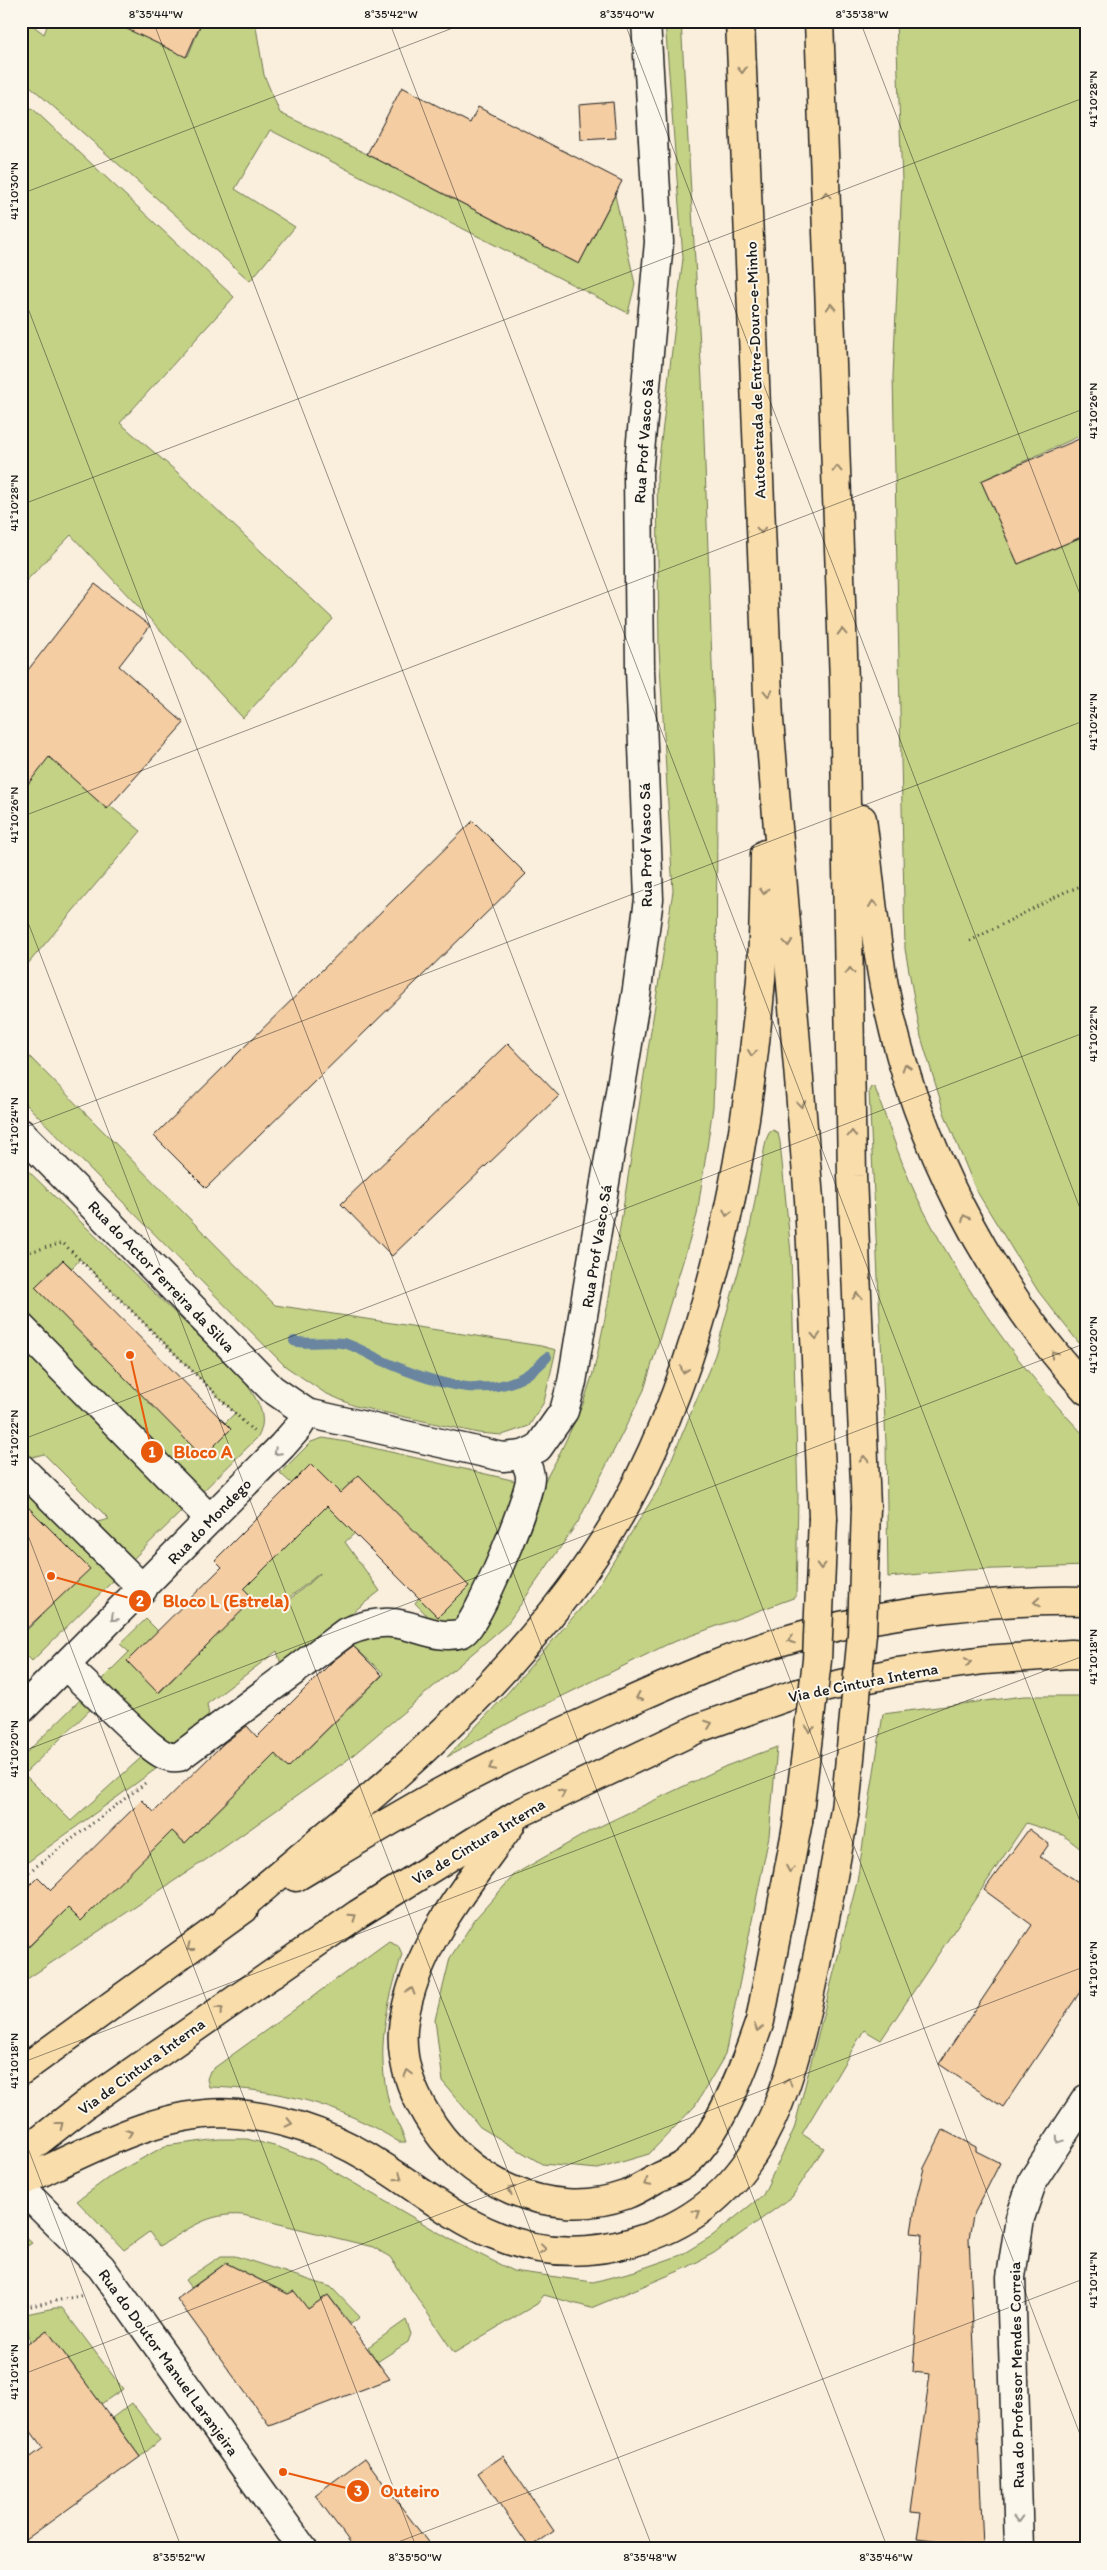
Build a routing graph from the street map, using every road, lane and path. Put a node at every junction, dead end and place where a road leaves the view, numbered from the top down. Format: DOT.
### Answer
graph roads {
  1 [pos="646,21"];
  2 [pos="740,21"];
  3 [pos="819,21"];
  4 [pos="844,681"];
  5 [pos="769,720"];
  6 [pos="1086,884"];
  7 [pos="970,941"];
  8 [pos="21,1133"];
  9 [pos="21,1254"];
  10 [pos="21,1327"];
  11 [pos="1086,1390"];
  12 [pos="307,1414"];
  13 [pos="258,1436"];
  14 [pos="523,1455"];
  15 [pos="21,1468"];
  16 [pos="210,1519"];
  17 [pos="143,1589"];
  18 [pos="1086,1601"];
  19 [pos="1086,1655"];
  20 [pos="66,1666"];
  21 [pos="21,1710"];
  22 [pos="179,1757"];
  23 [pos="518,1814"];
  24 [pos="21,1878"];
  25 [pos="228,1918"];
  26 [pos="21,2071"];
  27 [pos="1086,2100"];
  28 [pos="21,2155"];
  29 [pos="21,2182"];
  30 [pos="21,2188"];
  31 [pos="87,2294"];
  32 [pos="21,2308"];
  33 [pos="303,2549"];
  34 [pos="1019,2549"];
  1 -- 14 [label="street, Rua Prof Vasco Sá"];
  2 -- 5 [label="highway, Autoestrada de Entre-Douro-e-Minho, one-way"];
  4 -- 3 [label="highway, one-way"];
  11 -- 4 [label="highway, one-way"];
  29 -- 4 [label="highway, one-way, bridge"];
  5 -- 23 [label="highway, one-way, bridge"];
  5 -- 25 [label="highway, one-way"];
  6 -- 7 [label="path"];
  8 -- 12 [label="street, Rua do Actor Ferreira da Silva"];
  9 -- 13 [label="path"];
  10 -- 16 [label="street"];
  12 -- 14 [label="street"];
  12 -- 16 [label="street, Rua do Mondego, one-way"];
  14 -- 22 [label="street"];
  15 -- 17 [label="street"];
  16 -- 17 [label="street, Rua do Mondego"];
  17 -- 20 [label="street, Rua do Mondego, one-way"];
  18 -- 25 [label="highway, one-way"];
  23 -- 19 [label="highway, Via de Cintura Interna, one-way"];
  20 -- 21 [label="street, Rua do Mondego"];
  20 -- 22 [label="street"];
  22 -- 24 [label="path"];
  28 -- 23 [label="highway, Via de Cintura Interna, one-way"];
  25 -- 26 [label="highway, one-way"];
  27 -- 34 [label="street, Rua do Professor Mendes Correia, one-way"];
  30 -- 33 [label="street, Rua do Doutor Manuel Laranjeira"];
  31 -- 32 [label="path"];
}
